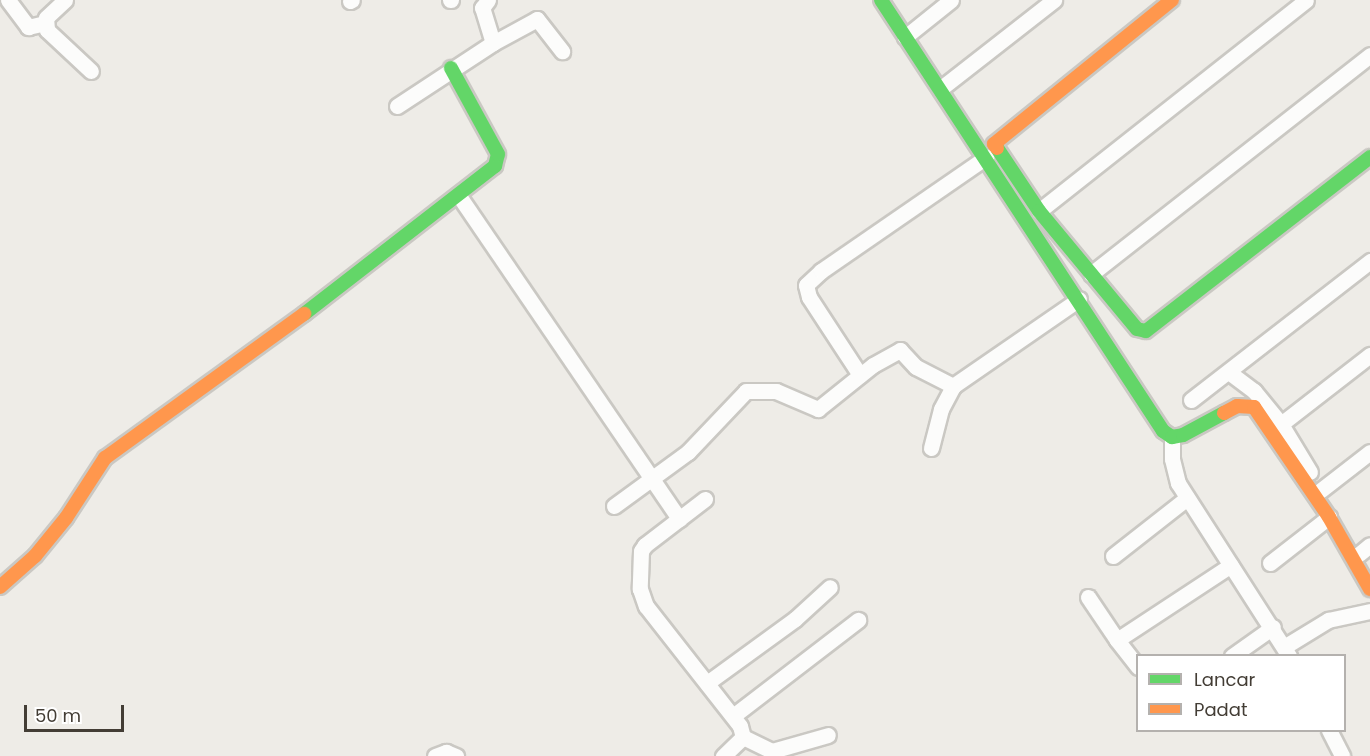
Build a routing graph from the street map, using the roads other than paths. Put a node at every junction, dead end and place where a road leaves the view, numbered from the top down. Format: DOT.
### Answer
graph roads {
  1 [pos="8,0"];
  2 [pos="65,0"];
  3 [pos="488,0"];
  4 [pos="881,0"];
  5 [pos="951,0"];
  6 [pos="1054,0"];
  7 [pos="1172,0"];
  8 [pos="1306,0"];
  9 [pos="45,23"];
  10 [pos="904,37"];
  11 [pos="493,43"];
  12 [pos="562,51"];
  13 [pos="1370,55"];
  14 [pos="451,68"];
  15 [pos="91,71"];
  16 [pos="940,89"];
  17 [pos="397,106"];
  18 [pos="986,157"];
  19 [pos="1370,157"];
  20 [pos="459,196"];
  21 [pos="1039,211"];
  22 [pos="1370,261"];
  23 [pos="1091,274"];
  24 [pos="1079,298"];
  25 [pos="1370,355"];
  26 [pos="1230,373"];
  27 [pos="860,375"];
  28 [pos="953,386"];
  29 [pos="1191,400"];
  30 [pos="1281,424"];
  31 [pos="1172,437"];
  32 [pos="931,448"];
  33 [pos="1370,452"];
  34 [pos="652,478"];
  35 [pos="1321,490"];
  36 [pos="1187,498"];
  37 [pos="705,500"];
  38 [pos="614,506"];
  39 [pos="1329,517"];
  40 [pos="679,519"];
  41 [pos="1365,549"];
  42 [pos="1113,556"];
  43 [pos="1270,563"];
  44 [pos="1231,565"];
  45 [pos="1370,572"];
  46 [pos="0,587"];
  47 [pos="830,587"];
  48 [pos="1370,590"];
  49 [pos="1088,597"];
  50 [pos="1370,610"];
  51 [pos="858,620"];
  52 [pos="1273,627"];
  53 [pos="1117,640"];
  54 [pos="1287,651"];
  55 [pos="1235,654"];
  56 [pos="1136,666"];
  57 [pos="708,683"];
  58 [pos="733,716"];
  59 [pos="1330,732"];
  60 [pos="828,735"];
  61 [pos="743,737"];
  62 [pos="435,756"];
  63 [pos="456,756"];
  64 [pos="723,756"];
  65 [pos="1342,756"];
  1 -- 9 [label="street"];
  2 -- 9 [label="street"];
  3 -- 11 [label="street"];
  4 -- 10 [label="street"];
  5 -- 10 [label="street"];
  6 -- 16 [label="street"];
  7 -- 21 [label="street"];
  8 -- 21 [label="street"];
  9 -- 15 [label="street"];
  10 -- 16 [label="street"];
  11 -- 12 [label="street"];
  11 -- 14 [label="street"];
  13 -- 23 [label="street"];
  14 -- 17 [label="street"];
  14 -- 20 [label="street"];
  16 -- 18 [label="street"];
  18 -- 24 [label="street"];
  18 -- 27 [label="street"];
  19 -- 23 [label="street"];
  20 -- 34 [label="street"];
  20 -- 46 [label="street"];
  21 -- 23 [label="street"];
  22 -- 26 [label="street"];
  24 -- 28 [label="street"];
  24 -- 31 [label="street"];
  25 -- 30 [label="street"];
  26 -- 29 [label="street"];
  26 -- 30 [label="street"];
  27 -- 28 [label="street"];
  27 -- 34 [label="street"];
  28 -- 32 [label="street"];
  30 -- 35 [label="street"];
  31 -- 36 [label="street"];
  31 -- 39 [label="street"];
  33 -- 35 [label="street"];
  34 -- 38 [label="street"];
  34 -- 40 [label="street"];
  35 -- 41 [label="street"];
  36 -- 42 [label="street"];
  36 -- 44 [label="street"];
  37 -- 40 [label="street"];
  39 -- 43 [label="street"];
  39 -- 48 [label="street"];
  40 -- 57 [label="street"];
  41 -- 45 [label="street"];
  44 -- 52 [label="street"];
  44 -- 53 [label="street"];
  47 -- 57 [label="street"];
  49 -- 53 [label="street"];
  50 -- 54 [label="street"];
  51 -- 58 [label="street"];
  52 -- 54 [label="street"];
  52 -- 55 [label="street"];
  53 -- 56 [label="street"];
  57 -- 58 [label="street"];
  58 -- 61 [label="street"];
  59 -- 65 [label="street"];
  60 -- 61 [label="street"];
  61 -- 64 [label="street"];
  62 -- 63 [label="street"];
}
